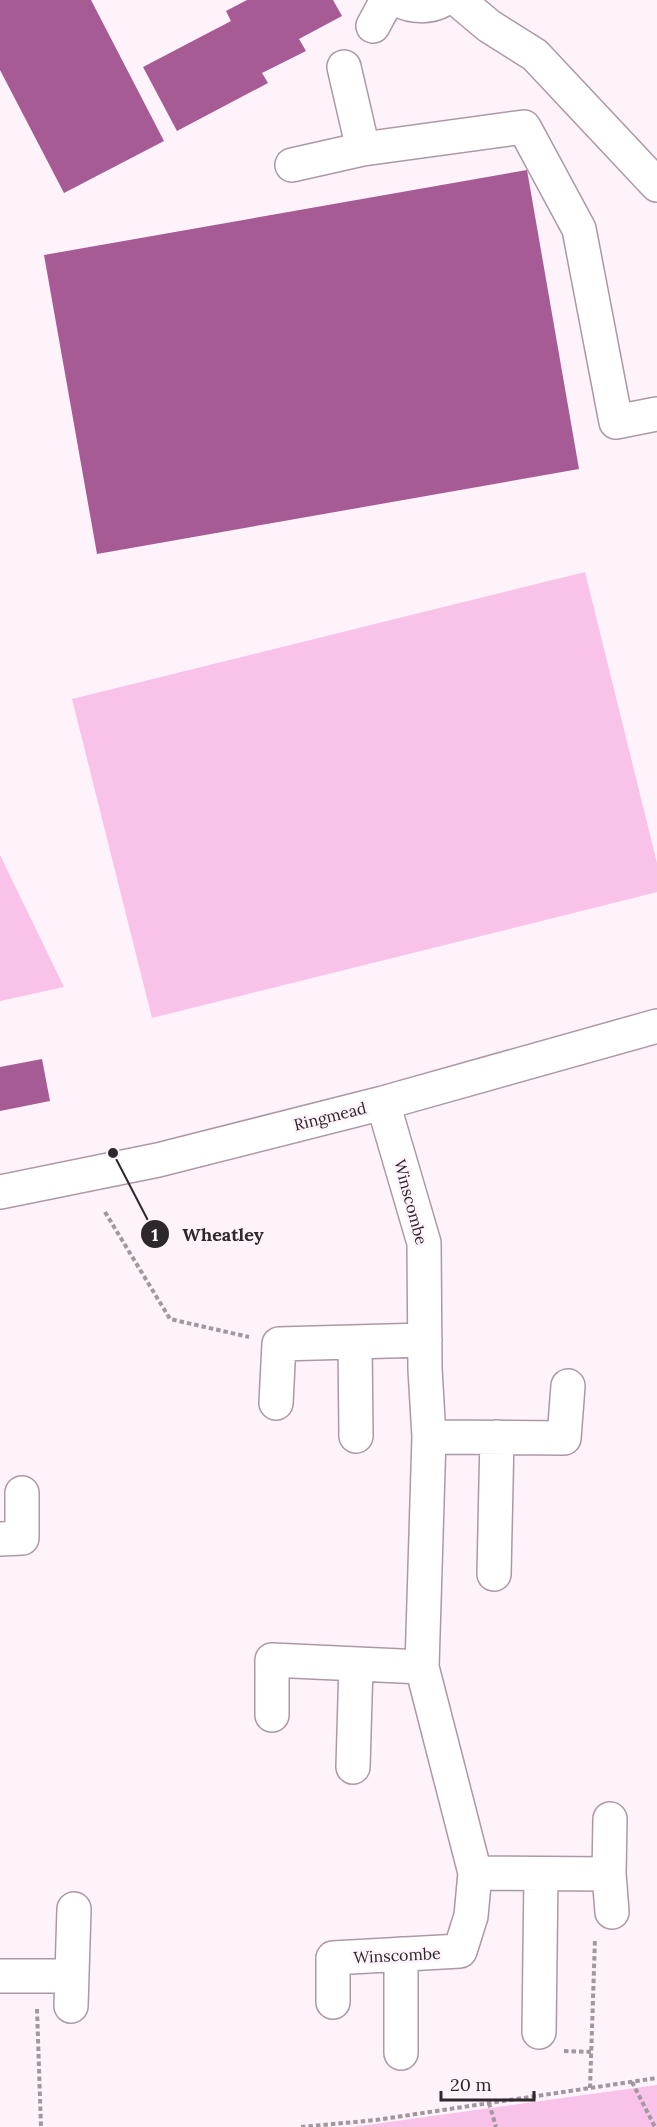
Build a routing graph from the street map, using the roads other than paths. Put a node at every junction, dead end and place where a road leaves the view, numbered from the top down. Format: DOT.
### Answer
graph roads {
  1 [pos="398,0"];
  2 [pos="443,0"];
  3 [pos="458,0"];
  4 [pos="344,67"];
  5 [pos="363,149"];
  6 [pos="292,165"];
  7 [pos="657,185"];
  8 [pos="657,414"];
  9 [pos="657,1026"];
  10 [pos="383,1103"];
  11 [pos="0,1192"];
  12 [pos="425,1340"];
  13 [pos="355,1342"];
  14 [pos="568,1386"];
  15 [pos="276,1403"];
  16 [pos="356,1436"];
  17 [pos="429,1437"];
  18 [pos="497,1437"];
  19 [pos="22,1493"];
  20 [pos="0,1539"];
  21 [pos="495,1574"];
  22 [pos="356,1664"];
  23 [pos="422,1667"];
  24 [pos="272,1715"];
  25 [pos="353,1767"];
  26 [pos="610,1819"];
  27 [pos="475,1873"];
  28 [pos="541,1874"];
  29 [pos="609,1874"];
  30 [pos="74,1909"];
  31 [pos="604,1923"];
  32 [pos="400,1954"];
  33 [pos="0,1976"];
  34 [pos="333,2002"];
  35 [pos="539,2032"];
  36 [pos="400,2053"];
  1 -- 2 [label="street"];
  3 -- 7 [label="street"];
  4 -- 5 [label="street"];
  5 -- 6 [label="street"];
  5 -- 8 [label="street"];
  9 -- 10 [label="street, Ringmead"];
  10 -- 11 [label="street, Ringmead"];
  10 -- 12 [label="street, Winscombe"];
  12 -- 13 [label="street"];
  12 -- 17 [label="street, Winscombe"];
  13 -- 15 [label="street"];
  13 -- 16 [label="street"];
  14 -- 18 [label="street"];
  17 -- 18 [label="street"];
  17 -- 23 [label="street, Winscombe"];
  18 -- 21 [label="street"];
  19 -- 20 [label="street"];
  22 -- 23 [label="street"];
  22 -- 24 [label="street"];
  22 -- 25 [label="street"];
  23 -- 27 [label="street, Winscombe"];
  26 -- 29 [label="street"];
  27 -- 28 [label="street"];
  27 -- 32 [label="street, Winscombe"];
  28 -- 29 [label="street"];
  28 -- 35 [label="street"];
  29 -- 31 [label="street"];
  30 -- 33 [label="street"];
  32 -- 34 [label="street, Winscombe"];
  32 -- 36 [label="street"];
}
